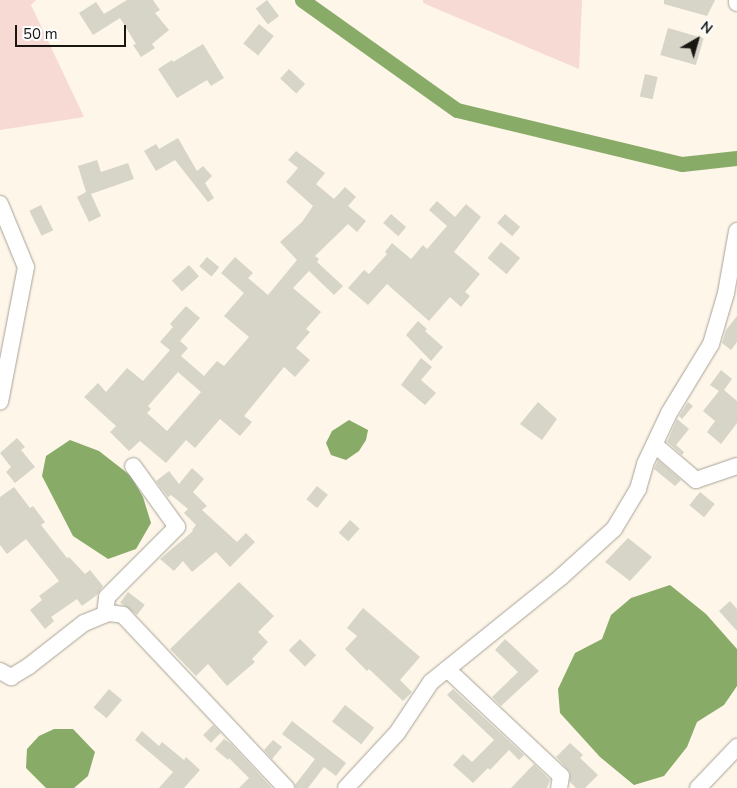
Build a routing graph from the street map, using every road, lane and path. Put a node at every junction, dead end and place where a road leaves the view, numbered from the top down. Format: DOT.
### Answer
graph roads {
  1 [pos="0,204"];
  2 [pos="737,231"];
  3 [pos="0,402"];
  4 [pos="655,444"];
  5 [pos="132,466"];
  6 [pos="737,466"];
  7 [pos="105,614"];
  8 [pos="446,669"];
  9 [pos="0,671"];
  10 [pos="737,747"];
  11 [pos="708,785"];
  12 [pos="286,788"];
  13 [pos="346,788"];
  14 [pos="559,788"];
  1 -- 3 [label="street"];
  2 -- 4 [label="street"];
  4 -- 6 [label="street"];
  4 -- 8 [label="street"];
  5 -- 7 [label="street"];
  7 -- 9 [label="street"];
  7 -- 12 [label="street"];
  8 -- 13 [label="street"];
  8 -- 14 [label="street"];
  10 -- 11 [label="street"];
}
